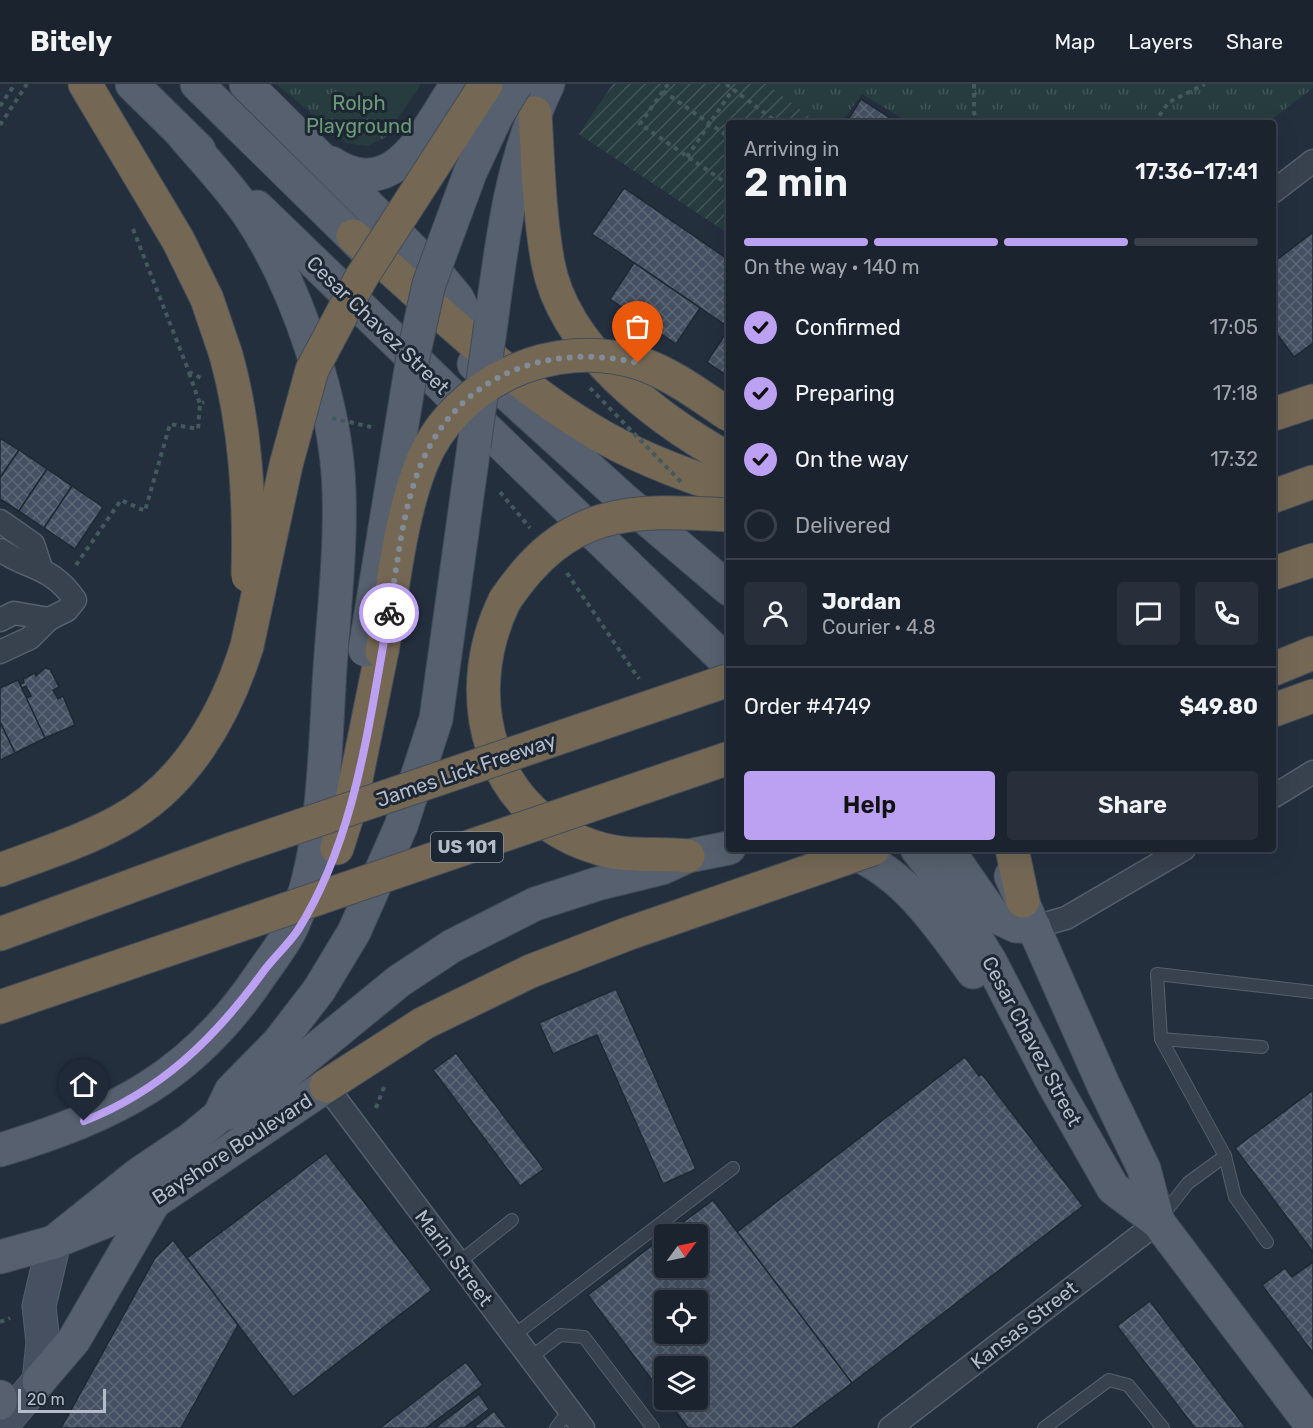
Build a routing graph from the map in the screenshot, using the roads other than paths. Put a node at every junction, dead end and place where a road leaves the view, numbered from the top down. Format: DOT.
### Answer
graph roads {
  1 [pos="85,84"];
  2 [pos="132,84"];
  3 [pos="197,84"];
  4 [pos="246,84"];
  5 [pos="457,84"];
  6 [pos="486,84"];
  7 [pos="516,84"];
  8 [pos="542,98"];
  9 [pos="183,135"];
  10 [pos="324,159"];
  11 [pos="1313,161"];
  12 [pos="1276,189"];
  13 [pos="353,236"];
  14 [pos="482,326"];
  15 [pos="1313,379"];
  16 [pos="1276,389"];
  17 [pos="1313,401"];
  18 [pos="726,413"];
  19 [pos="1276,413"];
  20 [pos="726,457"];
  21 [pos="1313,483"];
  22 [pos="726,488"];
  23 [pos="1276,495"];
  24 [pos="726,515"];
  25 [pos="0,521"];
  26 [pos="0,550"];
  27 [pos="1313,560"];
  28 [pos="41,568"];
  29 [pos="1276,572"];
  30 [pos="726,586"];
  31 [pos="49,619"];
  32 [pos="0,620"];
  33 [pos="247,646"];
  34 [pos="373,650"];
  35 [pos="0,652"];
  36 [pos="1313,653"];
  37 [pos="726,661"];
  38 [pos="1276,668"];
  39 [pos="726,681"];
  40 [pos="1313,696"];
  41 [pos="1276,709"];
  42 [pos="726,759"];
  43 [pos="1313,772"];
  44 [pos="1276,795"];
  45 [pos="337,848"];
  46 [pos="726,849"];
  47 [pos="848,852"];
  48 [pos="864,852"];
  49 [pos="919,852"];
  50 [pos="949,852"];
  51 [pos="998,852"];
  52 [pos="1013,852"];
  53 [pos="1179,852"];
  54 [pos="688,856"];
  55 [pos="0,870"];
  56 [pos="1029,914"];
  57 [pos="0,934"];
  58 [pos="264,971"];
  59 [pos="1313,992"];
  60 [pos="0,1006"];
  61 [pos="1161,1039"];
  62 [pos="1262,1047"];
  63 [pos="1053,1083"];
  64 [pos="326,1086"];
  65 [pos="219,1116"];
  66 [pos="0,1150"];
  67 [pos="1225,1156"];
  68 [pos="733,1168"];
  69 [pos="154,1202"];
  70 [pos="512,1220"];
  71 [pos="1158,1222"];
  72 [pos="54,1242"];
  73 [pos="1267,1242"];
  74 [pos="0,1257"];
  75 [pos="458,1263"];
  76 [pos="513,1336"];
  77 [pos="530,1358"];
  78 [pos="39,1380"];
  79 [pos="0,1397"];
  80 [pos="0,1403"];
  81 [pos="569,1410"];
  82 [pos="0,1427"];
  83 [pos="1313,1427"];
  84 [pos="556,1428"];
  85 [pos="583,1428"];
  86 [pos="653,1428"];
  87 [pos="890,1428"];
  88 [pos="1044,1428"];
  89 [pos="1163,1428"];
  1 -- 33 [label="highway, bridge"];
  2 -- 9 [label="main road, Cesar Chavez Street"];
  3 -- 13 [label="main road, Cesar Chavez Street"];
  4 -- 10 [label="main road"];
  5 -- 10 [label="main road"];
  6 -- 33 [label="highway, bridge"];
  7 -- 34 [label="main road, bridge"];
  8 -- 14 [label="main road"];
  8 -- 20 [label="highway"];
  9 -- 37 [label="main road, Cesar Chavez Street"];
  9 -- 58 [label="main road"];
  10 -- 14 [label="main road"];
  11 -- 12 [label="street"];
  13 -- 22 [label="highway"];
  13 -- 30 [label="main road, Cesar Chavez Street"];
  14 -- 65 [label="main road, bridge"];
  15 -- 16 [label="highway"];
  17 -- 19 [label="highway"];
  18 -- 34 [label="highway, bridge"];
  21 -- 23 [label="highway"];
  24 -- 54 [label="highway, bridge"];
  25 -- 28 [label="street"];
  26 -- 28 [label="street"];
  27 -- 29 [label="highway"];
  28 -- 31 [label="street"];
  31 -- 32 [label="street"];
  31 -- 35 [label="street"];
  33 -- 55 [label="highway"];
  34 -- 45 [label="highway"];
  36 -- 38 [label="highway"];
  39 -- 57 [label="highway, James Lick Freeway, bridge"];
  40 -- 41 [label="highway"];
  42 -- 60 [label="highway, US 101, bridge"];
  43 -- 44 [label="street"];
  45 -- 58 [label="main road"];
  46 -- 54 [label="main road"];
  47 -- 63 [label="main road"];
  48 -- 64 [label="highway, bridge"];
  49 -- 63 [label="main road, Cesar Chavez Street"];
  50 -- 56 [label="main road"];
  51 -- 56 [label="main road, Cesar Chavez Street"];
  52 -- 56 [label="highway"];
  53 -- 56 [label="street"];
  54 -- 65 [label="main road"];
  56 -- 71 [label="main road, Cesar Chavez Street"];
  58 -- 66 [label="main road"];
  59 -- 61 [label="lane"];
  61 -- 62 [label="lane"];
  61 -- 67 [label="lane"];
  63 -- 71 [label="main road, Cesar Chavez Street"];
  64 -- 69 [label="main road, Bayshore Boulevard"];
  64 -- 75 [label="street, Marin Street"];
  65 -- 72 [label="main road"];
  67 -- 71 [label="lane"];
  67 -- 73 [label="lane"];
  68 -- 76 [label="lane"];
  69 -- 72 [label="main road, Bayshore Boulevard"];
  69 -- 78 [label="main road"];
  70 -- 75 [label="lane"];
  71 -- 83 [label="main road, Cesar Chavez Street"];
  71 -- 87 [label="street, Kansas Street"];
  72 -- 74 [label="main road, Bayshore Boulevard"];
  72 -- 78 [label="street"];
  75 -- 76 [label="street, Marin Street"];
  76 -- 77 [label="street, Marin Street"];
  77 -- 81 [label="street, Marin Street"];
  77 -- 86 [label="lane"];
  78 -- 82 [label="street"];
  79 -- 80 [label="main road"];
  81 -- 84 [label="lane"];
  81 -- 85 [label="street, Marin Street"];
  88 -- 89 [label="lane"];
}
